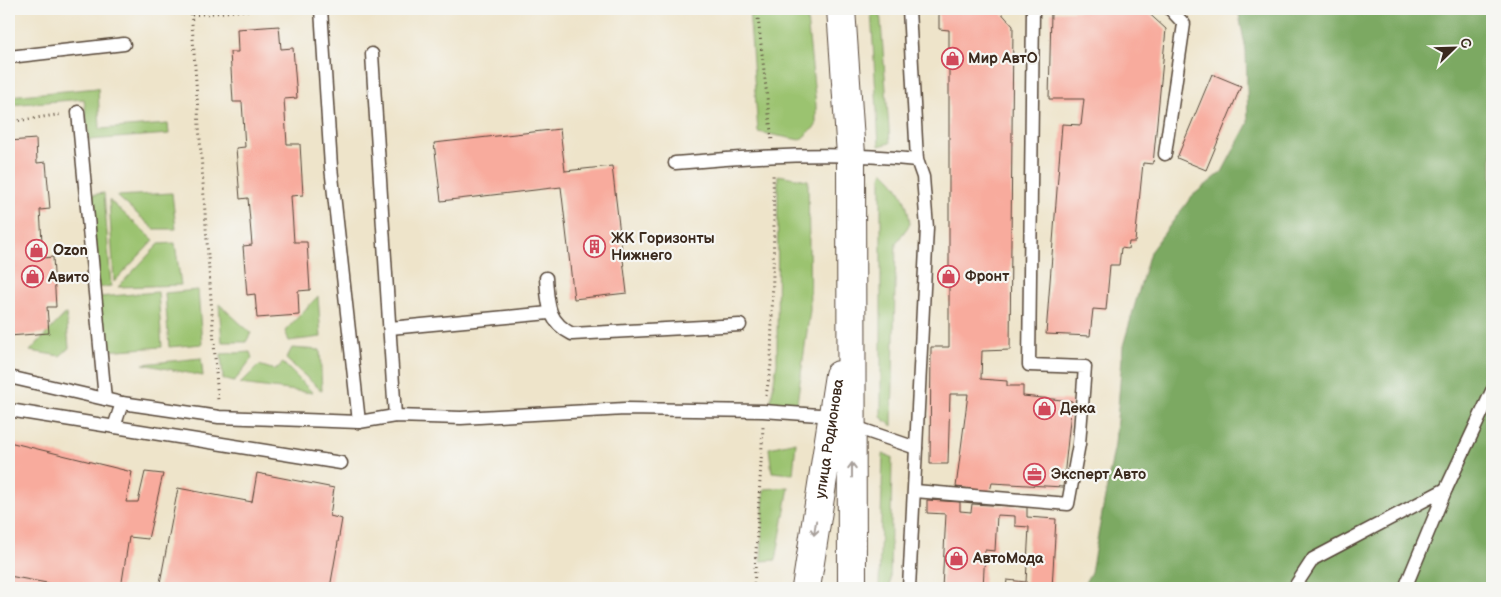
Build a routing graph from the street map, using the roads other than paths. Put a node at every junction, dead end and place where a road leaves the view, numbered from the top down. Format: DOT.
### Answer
graph roads {
  1 [pos="321,9"];
  2 [pos="841,9"];
  3 [pos="909,9"];
  4 [pos="1033,9"];
  5 [pos="1170,9"];
  6 [pos="124,44"];
  7 [pos="372,54"];
  8 [pos="9,57"];
  9 [pos="78,112"];
  10 [pos="1164,154"];
  11 [pos="851,156"];
  12 [pos="917,160"];
  13 [pos="675,163"];
  14 [pos="546,278"];
  15 [pos="549,313"];
  16 [pos="740,325"];
  17 [pos="390,328"];
  18 [pos="9,377"];
  19 [pos="1492,391"];
  20 [pos="105,399"];
  21 [pos="122,403"];
  22 [pos="9,410"];
  23 [pos="395,416"];
  24 [pos="843,421"];
  25 [pos="359,422"];
  26 [pos="114,427"];
  27 [pos="916,448"];
  28 [pos="341,463"];
  29 [pos="1446,489"];
  30 [pos="915,491"];
  31 [pos="806,588"];
  32 [pos="852,588"];
  33 [pos="909,588"];
  34 [pos="1294,588"];
  35 [pos="1404,588"];
  1 -- 25 [label="lane"];
  2 -- 11 [label="main road, улица Родионова"];
  3 -- 12 [label="lane"];
  4 -- 30 [label="lane"];
  5 -- 10 [label="lane"];
  6 -- 8 [label="lane"];
  7 -- 17 [label="lane"];
  9 -- 20 [label="lane"];
  11 -- 12 [label="lane"];
  11 -- 13 [label="lane"];
  11 -- 24 [label="main road, улица Родионова"];
  12 -- 27 [label="lane"];
  14 -- 15 [label="lane"];
  15 -- 16 [label="lane"];
  15 -- 17 [label="lane"];
  17 -- 23 [label="lane"];
  18 -- 20 [label="lane"];
  19 -- 29 [label="lane"];
  20 -- 21 [label="lane"];
  21 -- 25 [label="lane"];
  21 -- 26 [label="lane"];
  22 -- 26 [label="lane"];
  23 -- 24 [label="lane"];
  23 -- 25 [label="lane"];
  24 -- 27 [label="lane"];
  24 -- 31 [label="main road, улица Родионова, one-way"];
  32 -- 24 [label="main road, улица Родионова, one-way"];
  26 -- 28 [label="lane"];
  27 -- 30 [label="lane"];
  29 -- 34 [label="lane"];
  29 -- 35 [label="lane"];
  30 -- 33 [label="lane"];
}
